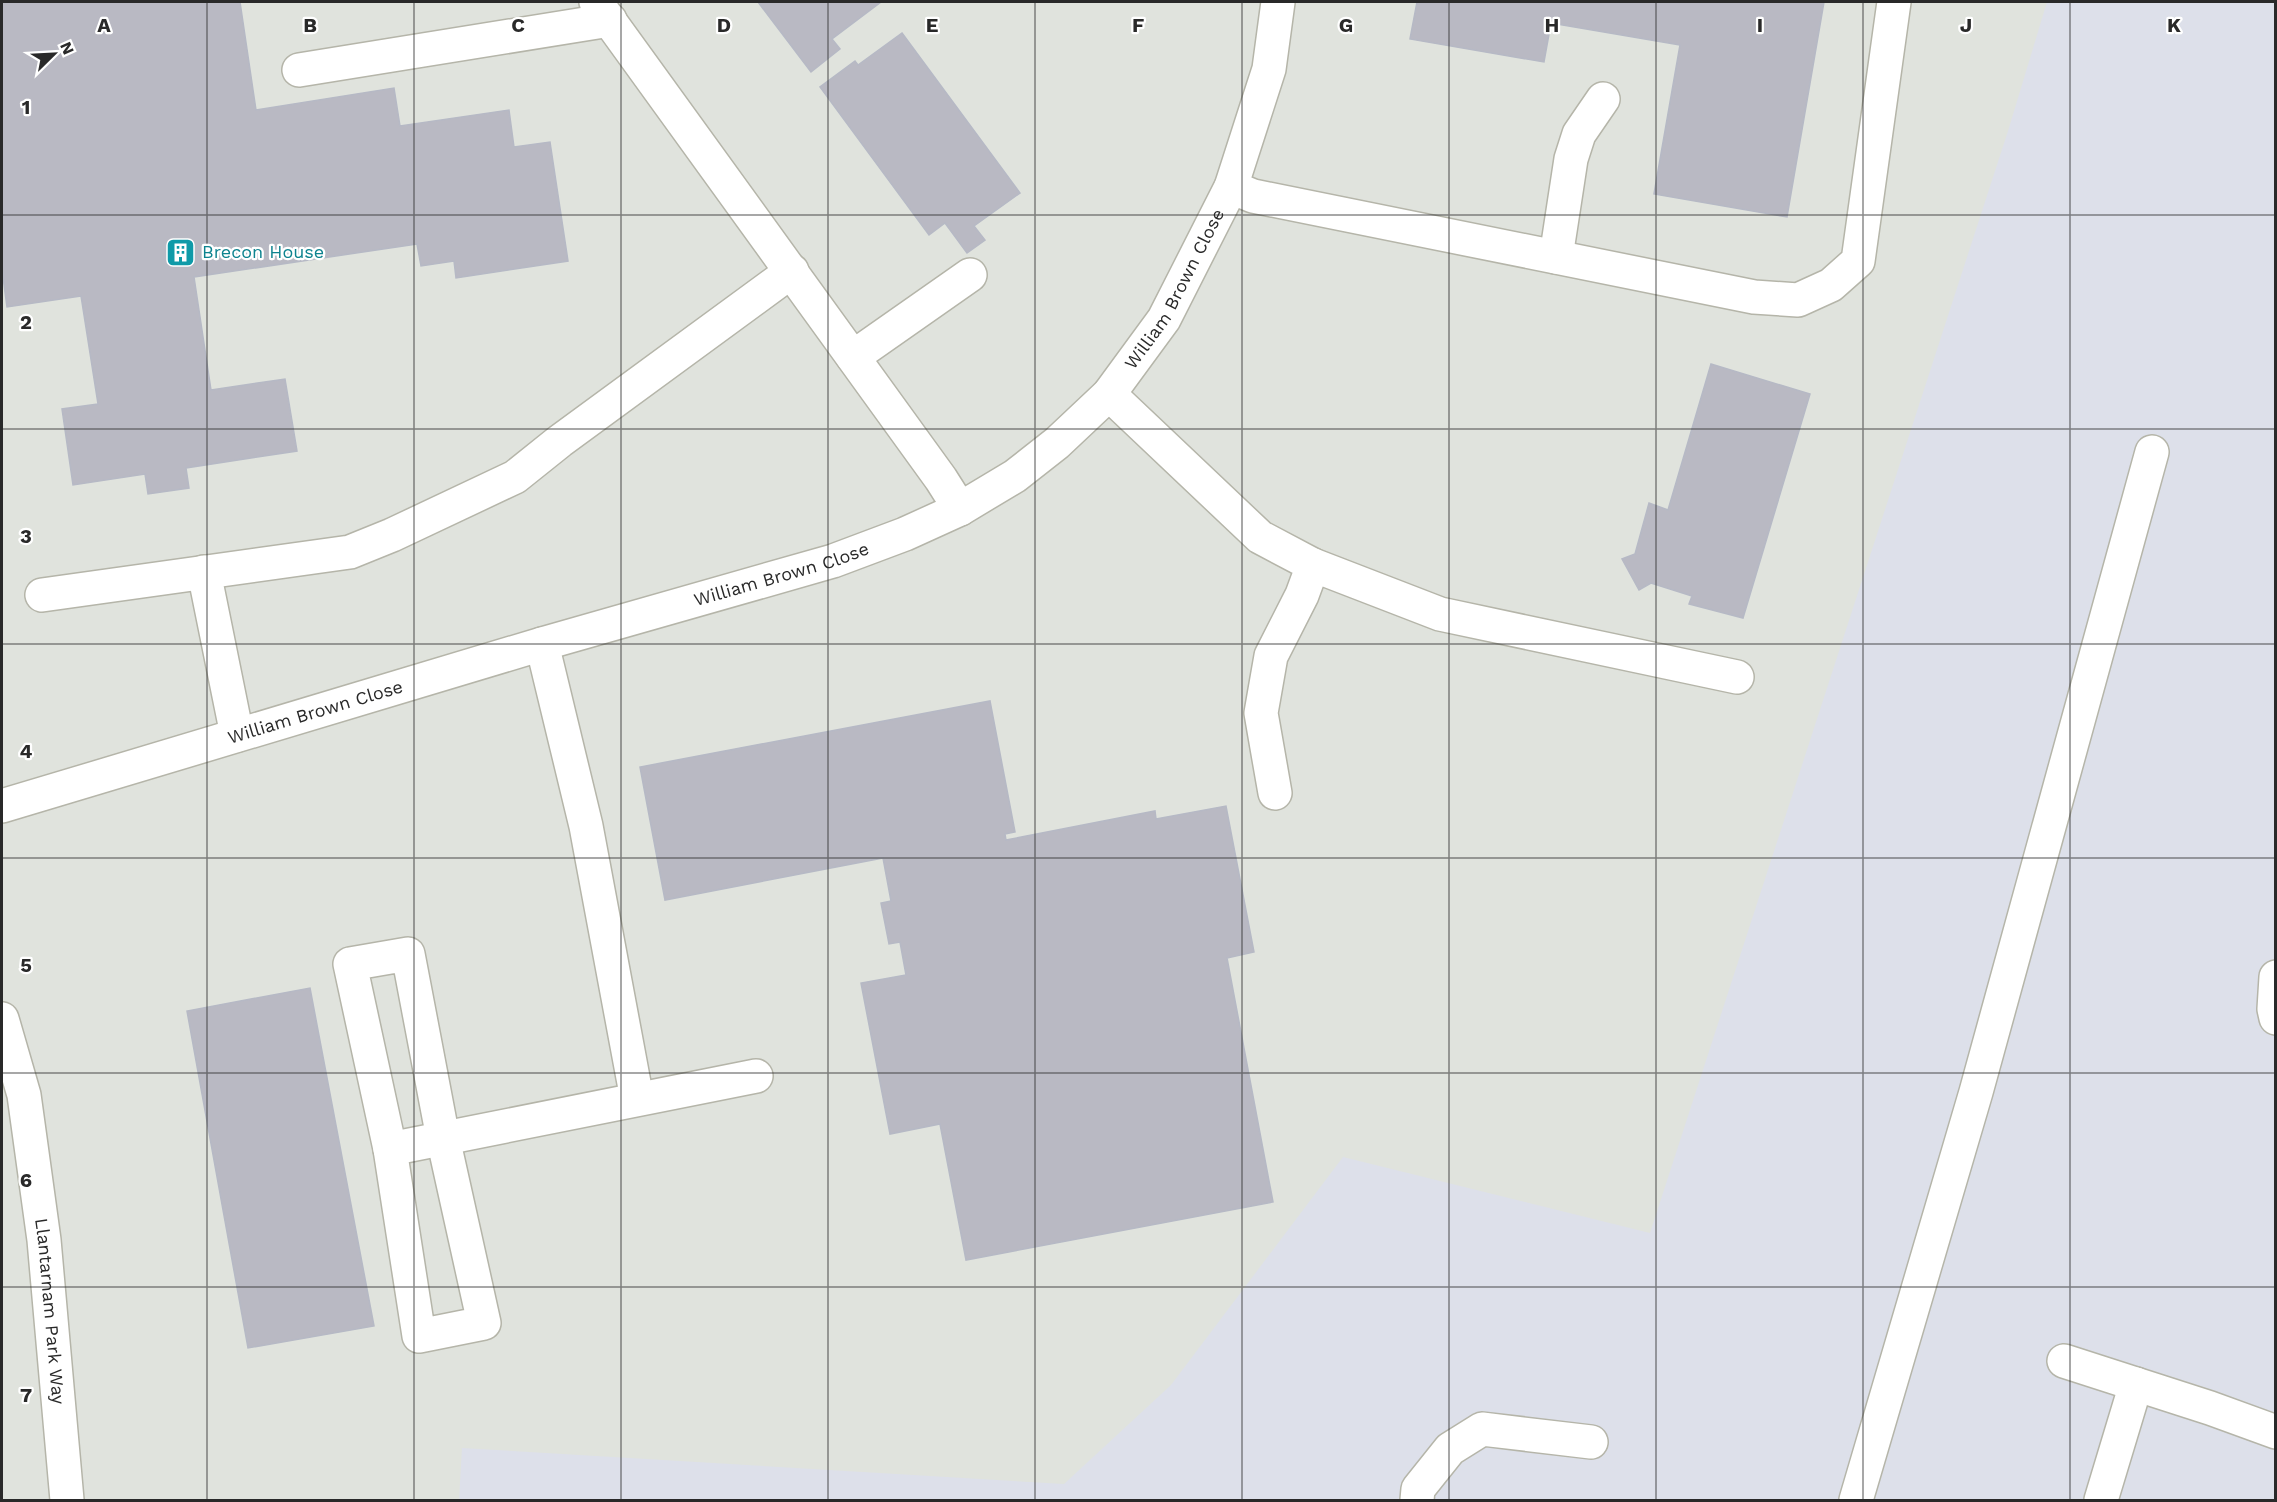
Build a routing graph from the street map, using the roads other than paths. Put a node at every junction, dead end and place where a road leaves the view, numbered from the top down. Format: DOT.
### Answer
graph roads {
  1 [pos="1278,2"];
  2 [pos="1894,2"];
  3 [pos="603,11"];
  4 [pos="298,70"];
  5 [pos="1603,99"];
  6 [pos="1231,187"];
  7 [pos="1556,257"];
  8 [pos="792,272"];
  9 [pos="970,275"];
  10 [pos="854,357"];
  11 [pos="1109,393"];
  12 [pos="2152,452"];
  13 [pos="960,509"];
  14 [pos="1313,565"];
  15 [pos="204,572"];
  16 [pos="42,595"];
  17 [pos="542,644"];
  18 [pos="1737,678"];
  19 [pos="237,735"];
  20 [pos="1275,793"];
  21 [pos="2,806"];
  22 [pos="2276,978"];
  23 [pos="2276,1018"];
  24 [pos="2,1019"];
  25 [pos="756,1076"];
  26 [pos="637,1099"];
  27 [pos="443,1138"];
  28 [pos="390,1149"];
  29 [pos="2064,1361"];
  30 [pos="2136,1384"];
  31 [pos="2276,1432"];
  32 [pos="1591,1442"];
  33 [pos="67,1500"];
  34 [pos="1417,1500"];
  35 [pos="1856,1500"];
  36 [pos="2100,1500"];
  1 -- 6 [label="street, William Brown Close"];
  2 -- 7 [label="street"];
  3 -- 4 [label="street"];
  3 -- 8 [label="street"];
  5 -- 7 [label="street"];
  6 -- 7 [label="street"];
  6 -- 11 [label="street, William Brown Close"];
  8 -- 10 [label="street"];
  8 -- 15 [label="street"];
  9 -- 10 [label="street"];
  10 -- 13 [label="street"];
  11 -- 13 [label="street, William Brown Close"];
  11 -- 14 [label="street"];
  12 -- 35 [label="street"];
  13 -- 17 [label="street, William Brown Close"];
  14 -- 18 [label="street"];
  14 -- 20 [label="street"];
  15 -- 16 [label="street"];
  15 -- 19 [label="street"];
  17 -- 19 [label="street, William Brown Close"];
  17 -- 26 [label="street"];
  19 -- 21 [label="street, William Brown Close"];
  22 -- 23 [label="street"];
  24 -- 33 [label="street, Llantarnam Park Way"];
  25 -- 26 [label="street"];
  26 -- 27 [label="street"];
  27 -- 28 [label="street"];
  27 -- 28 [label="street"];
  27 -- 28 [label="street"];
  29 -- 30 [label="street"];
  30 -- 31 [label="street"];
  30 -- 36 [label="street"];
  32 -- 34 [label="street"];
}
